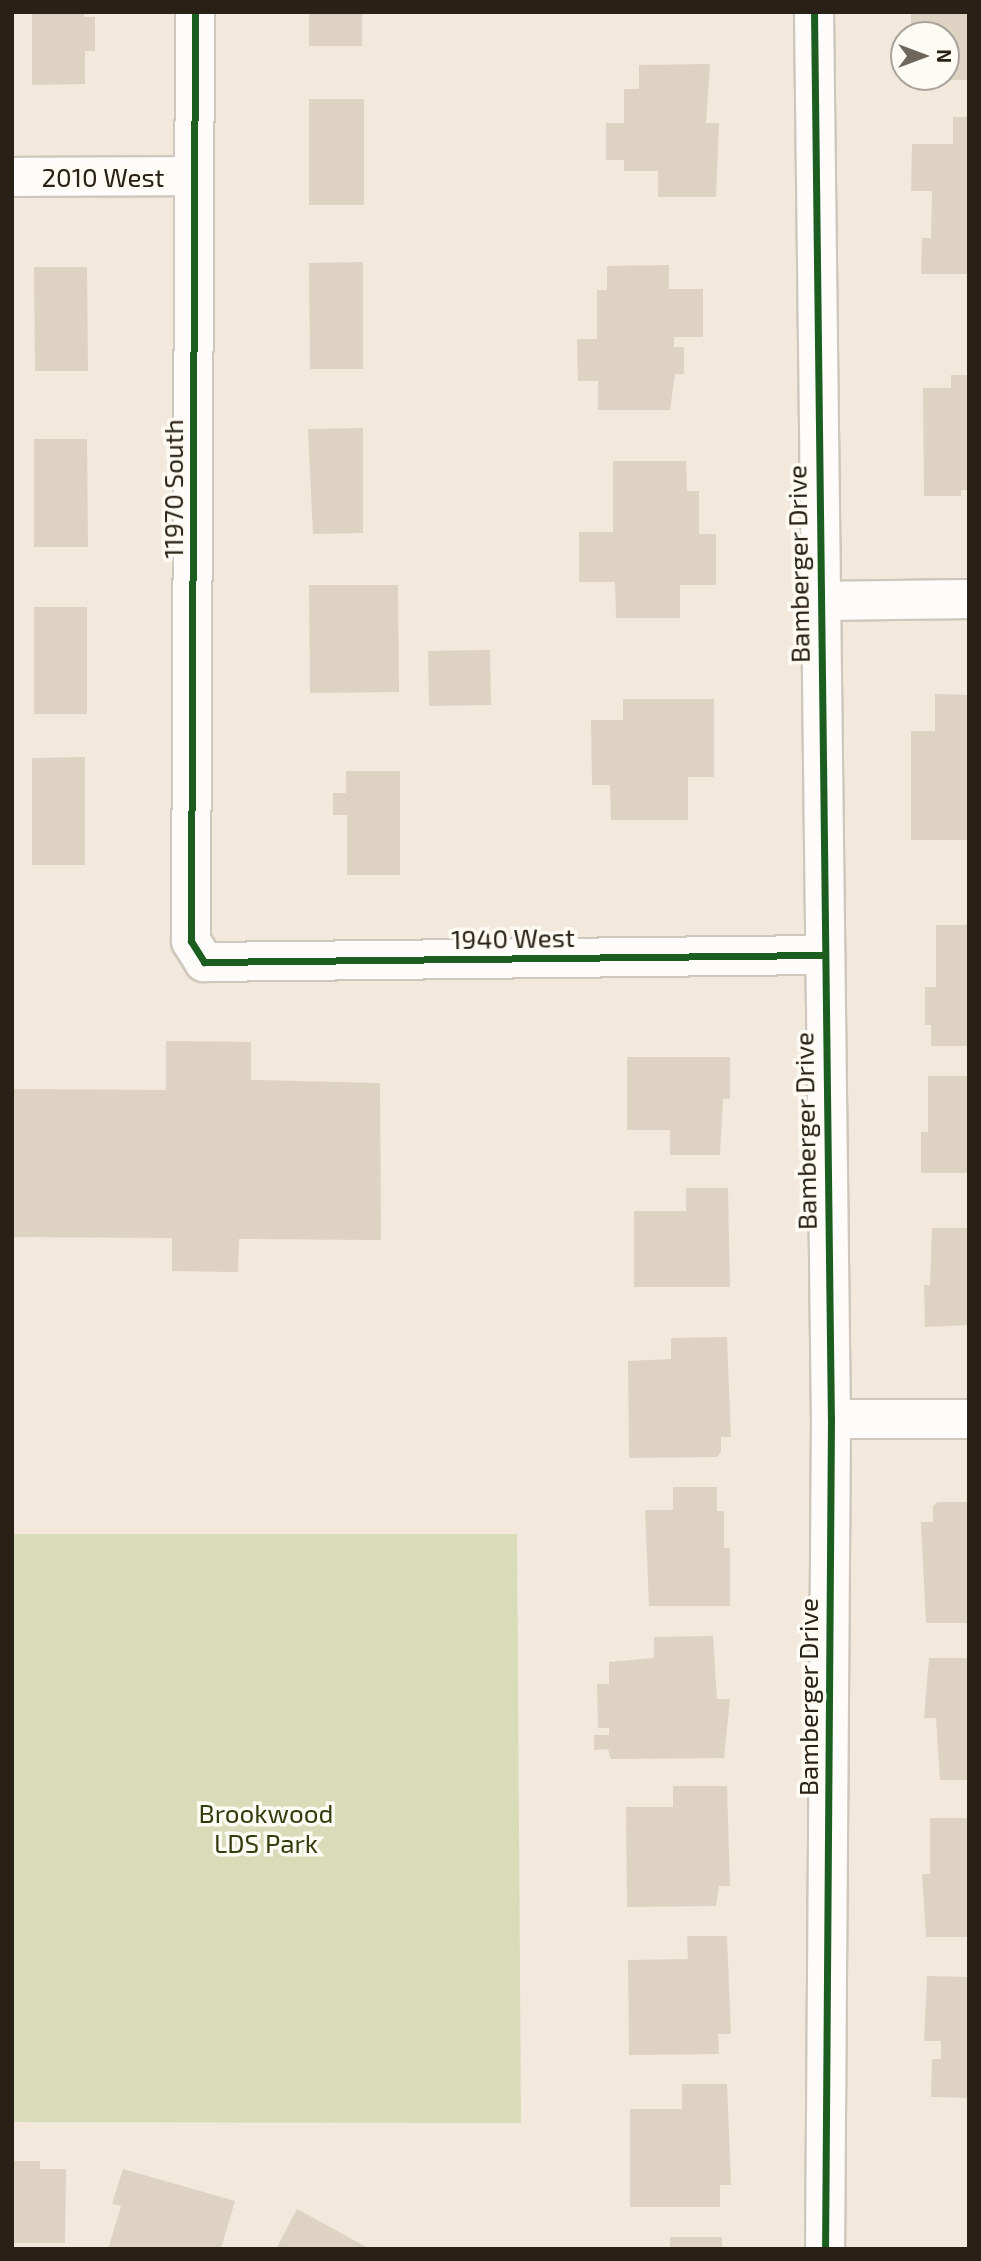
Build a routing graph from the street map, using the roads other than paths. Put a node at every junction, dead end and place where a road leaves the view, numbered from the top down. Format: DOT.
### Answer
graph roads {
  1 [pos="195,12"];
  2 [pos="814,12"];
  3 [pos="194,176"];
  4 [pos="12,177"];
  5 [pos="969,599"];
  6 [pos="819,601"];
  7 [pos="823,956"];
  8 [pos="204,962"];
  9 [pos="831,1419"];
  10 [pos="969,1419"];
  11 [pos="825,2249"];
  1 -- 3 [label="street, 11970 South"];
  2 -- 6 [label="street, Bamberger Drive"];
  3 -- 4 [label="street, 2010 West"];
  3 -- 8 [label="street, 11970 South"];
  5 -- 6 [label="street"];
  6 -- 7 [label="street, Bamberger Drive"];
  7 -- 8 [label="street, 1940 West"];
  7 -- 9 [label="street, Bamberger Drive"];
  9 -- 10 [label="street"];
  9 -- 11 [label="street, Bamberger Drive"];
}
